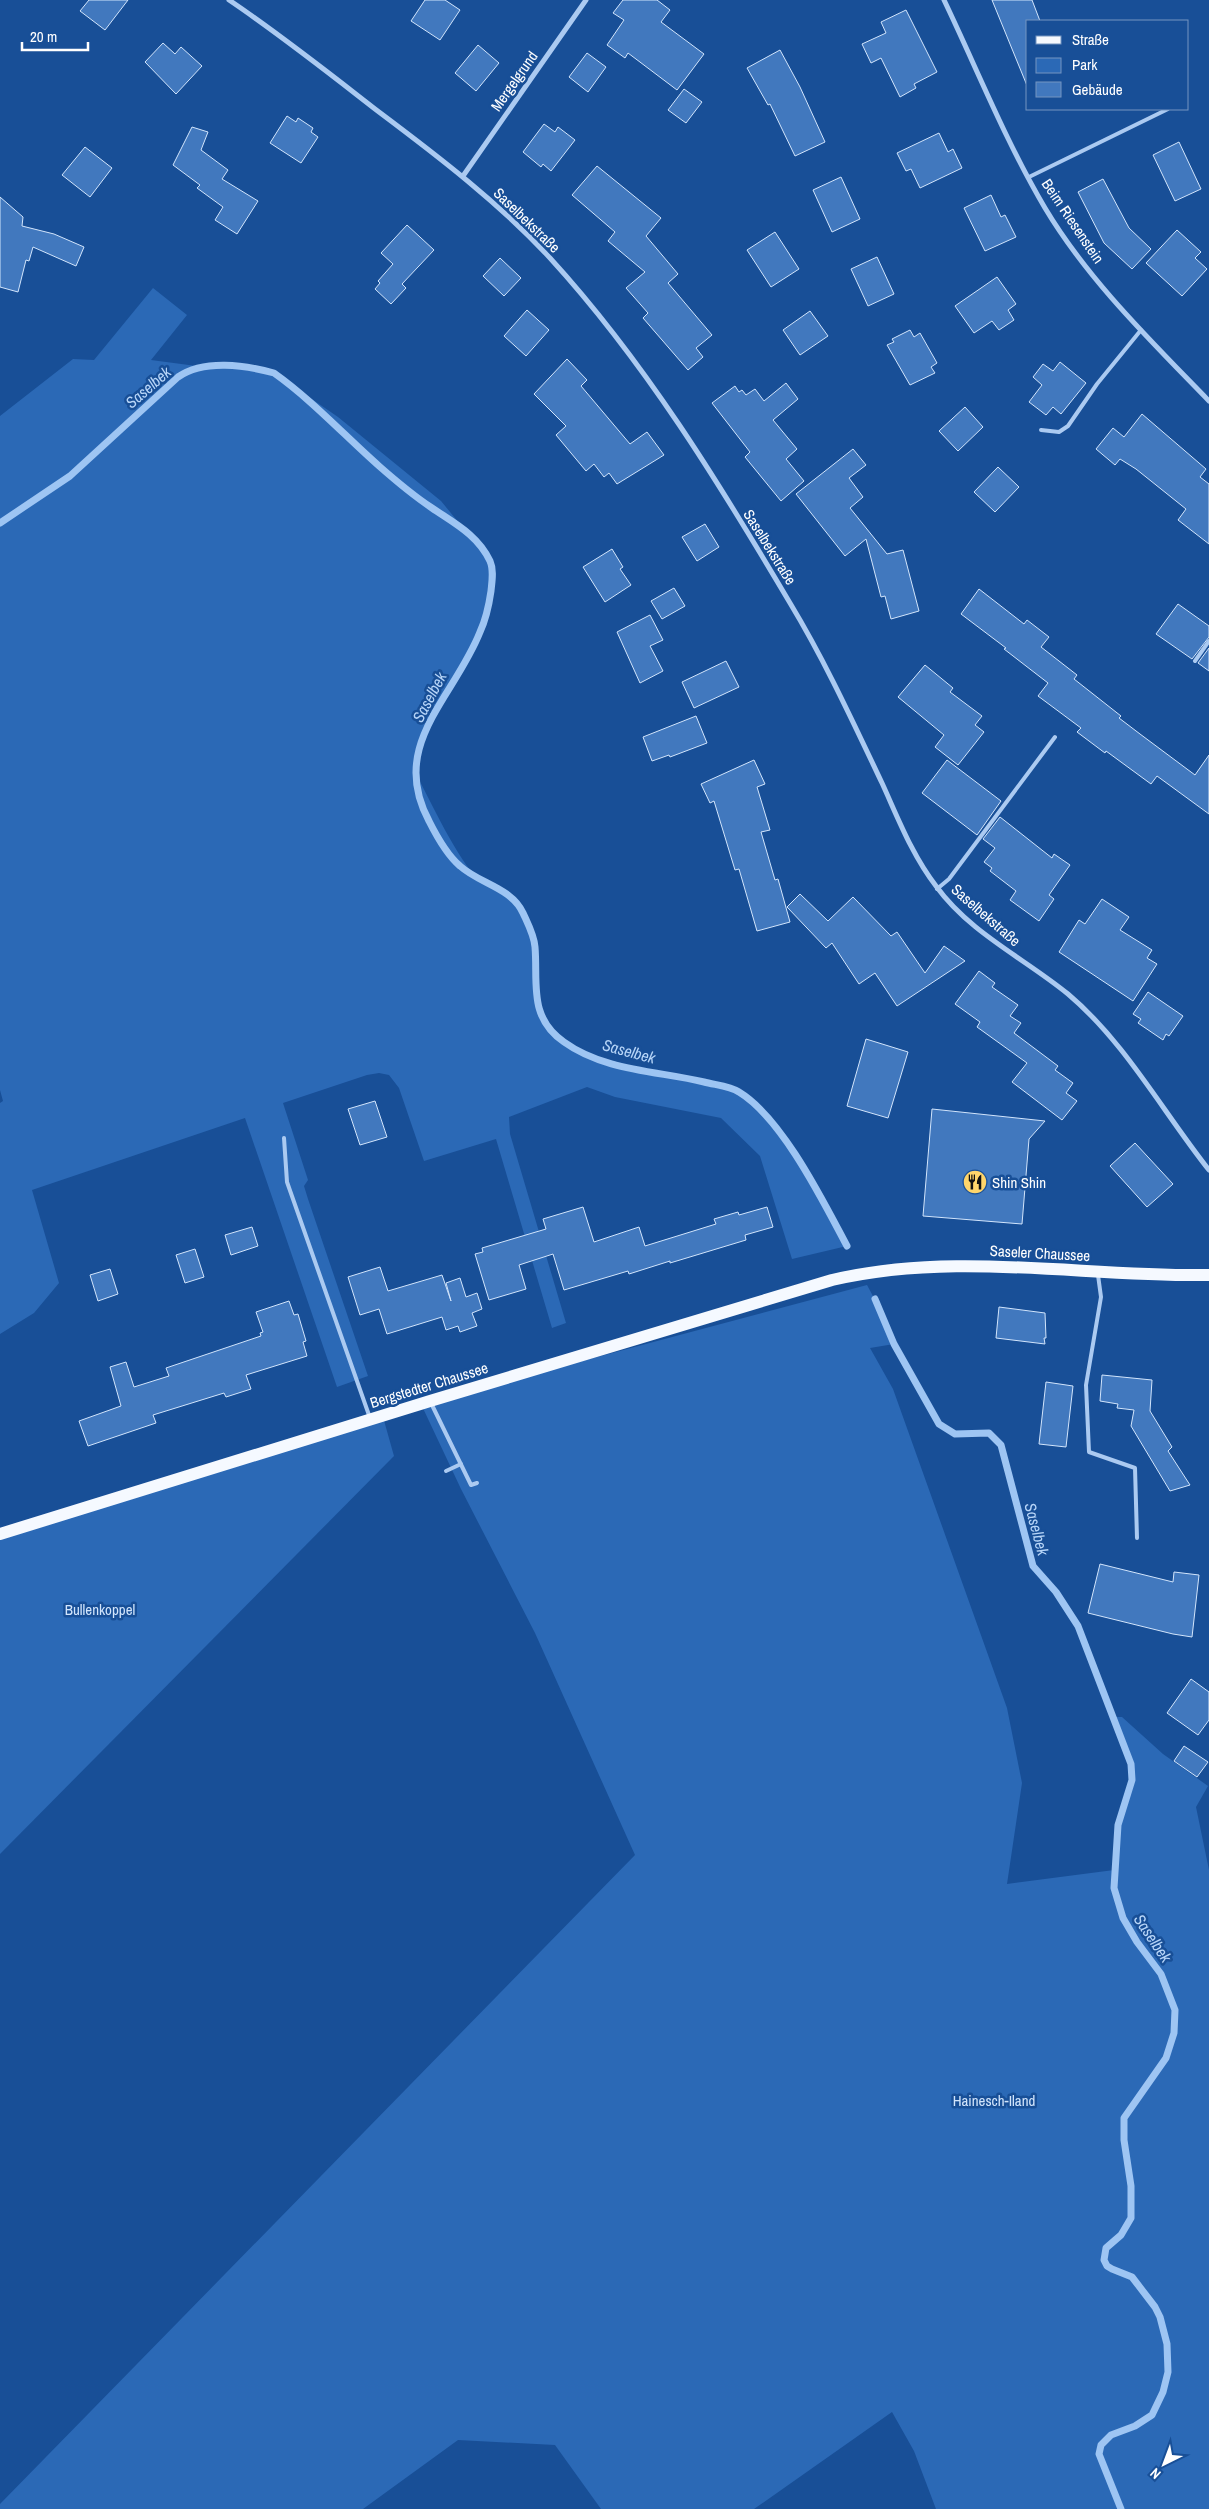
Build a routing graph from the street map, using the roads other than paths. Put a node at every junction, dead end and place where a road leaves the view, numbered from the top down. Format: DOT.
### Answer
graph roads {
  1 [pos="229,0"];
  2 [pos="586,0"];
  3 [pos="944,0"];
  4 [pos="1166,110"];
  5 [pos="463,176"];
  6 [pos="1029,177"];
  7 [pos="1141,330"];
  8 [pos="1209,402"];
  9 [pos="1041,430"];
  10 [pos="1209,641"];
  11 [pos="1196,661"];
  12 [pos="1055,738"];
  13 [pos="937,889"];
  14 [pos="284,1138"];
  15 [pos="1209,1170"];
  16 [pos="868,1272"];
  17 [pos="1097,1273"];
  18 [pos="1209,1275"];
  19 [pos="430,1401"];
  20 [pos="370,1420"];
  21 [pos="461,1464"];
  22 [pos="446,1470"];
  23 [pos="477,1484"];
  24 [pos="0,1534"];
  25 [pos="1137,1538"];
  1 -- 5 [label="street, Saselbekstraße"];
  2 -- 5 [label="street, Mergelgrund"];
  3 -- 6 [label="street, Beim Riesenstein"];
  4 -- 6 [label="lane"];
  5 -- 13 [label="street, Saselbekstraße"];
  6 -- 7 [label="street, Beim Riesenstein"];
  7 -- 8 [label="street, Beim Riesenstein"];
  7 -- 9 [label="lane"];
  10 -- 11 [label="lane"];
  12 -- 13 [label="lane"];
  13 -- 15 [label="street, Saselbekstraße"];
  14 -- 20 [label="lane"];
  16 -- 17 [label="main road, Saseler Chaussee"];
  16 -- 19 [label="main road, Bergstedter Chaussee"];
  17 -- 18 [label="main road, Saseler Chaussee"];
  17 -- 25 [label="lane"];
  19 -- 20 [label="main road, Bergstedter Chaussee"];
  19 -- 21 [label="lane"];
  20 -- 24 [label="main road, Bergstedter Chaussee"];
  21 -- 22 [label="lane"];
  21 -- 23 [label="lane"];
}
